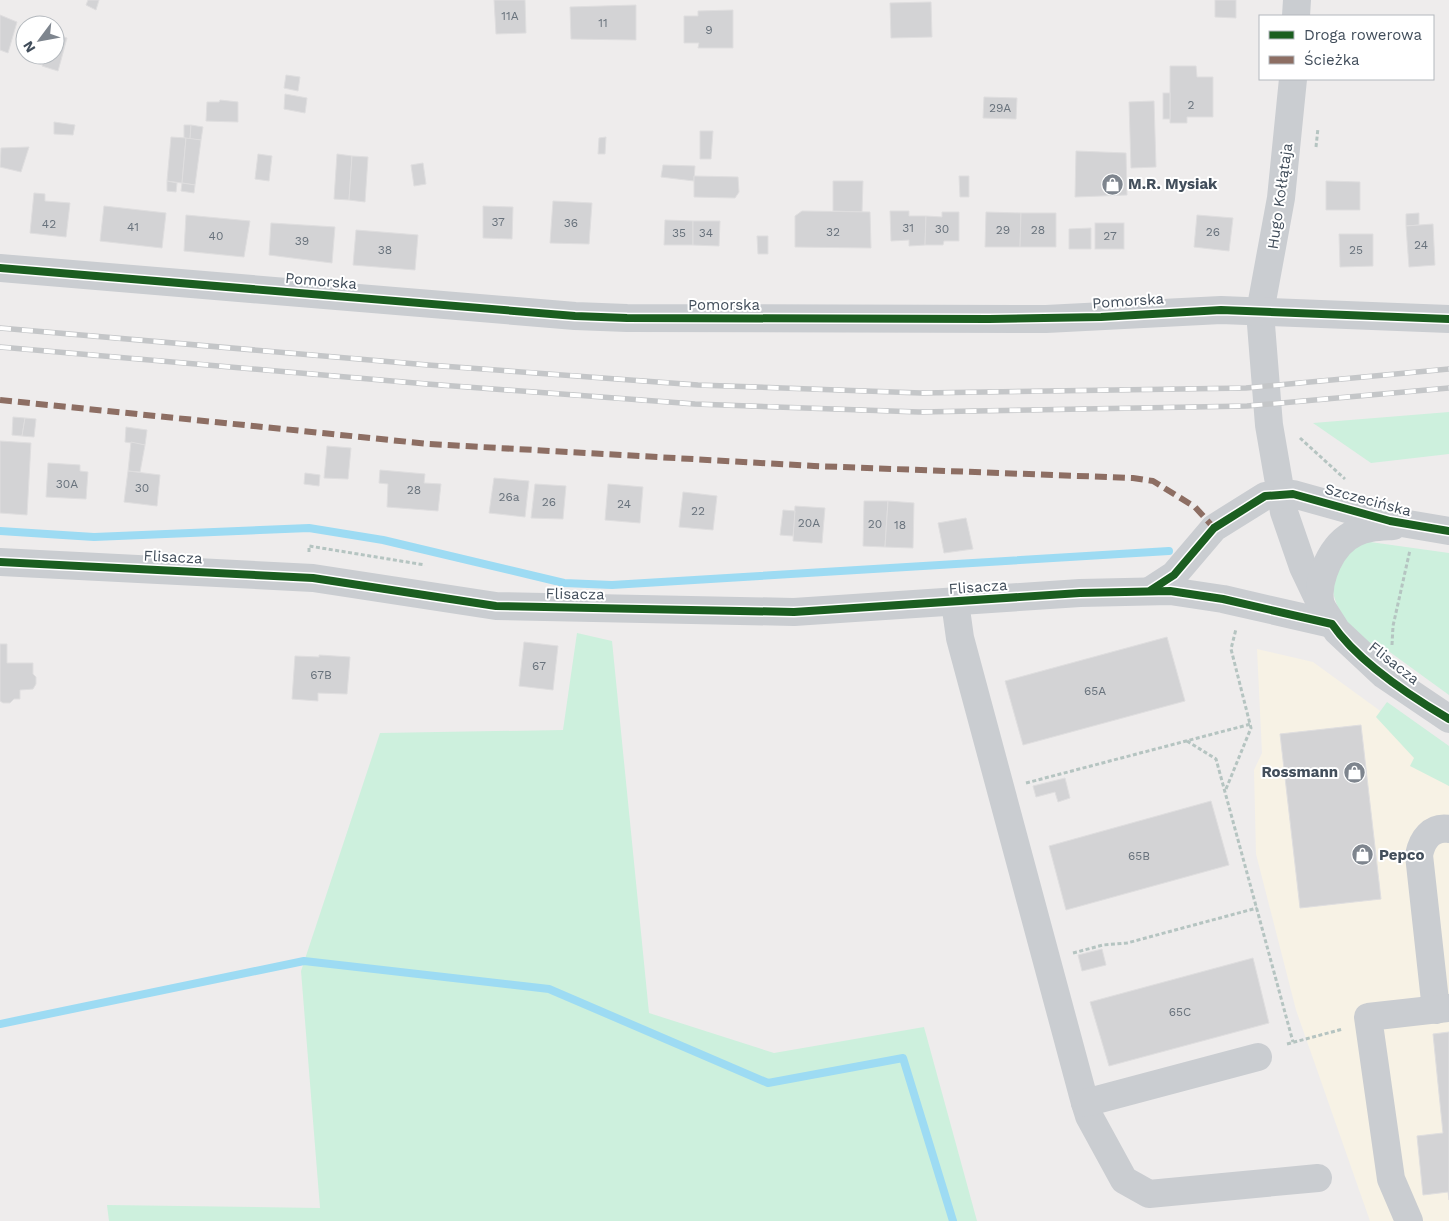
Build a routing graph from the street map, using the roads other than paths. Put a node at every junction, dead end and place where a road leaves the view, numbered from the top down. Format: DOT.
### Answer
graph roads {
  1 [pos="1297,0"];
  2 [pos="1296,15"];
  3 [pos="1293,80"];
  4 [pos="0,268"];
  5 [pos="1260,312"];
  6 [pos="1449,319"];
  7 [pos="1280,493"];
  8 [pos="1449,531"];
  9 [pos="1413,536"];
  10 [pos="0,562"];
  11 [pos="1151,590"];
  12 [pos="955,602"];
  13 [pos="1326,613"];
  14 [pos="1449,719"];
  15 [pos="1449,830"];
  16 [pos="1442,1009"];
  17 [pos="1258,1057"];
  18 [pos="1085,1102"];
  19 [pos="1318,1178"];
  20 [pos="1410,1221"];
  1 -- 2 [label="street"];
  3 -- 5 [label="street, Hugo Kołłątaja"];
  4 -- 5 [label="street, Pomorska"];
  5 -- 6 [label="street, Pomorska"];
  5 -- 7 [label="street, Hugo Kołłątaja"];
  7 -- 9 [label="street, Szczecińska"];
  7 -- 11 [label="street"];
  7 -- 13 [label="street, Flisacza"];
  8 -- 9 [label="street, Szczecińska"];
  9 -- 13 [label="street"];
  10 -- 12 [label="street, Flisacza"];
  11 -- 12 [label="street, Flisacza"];
  11 -- 13 [label="street, Flisacza"];
  12 -- 18 [label="street"];
  13 -- 14 [label="street, Flisacza"];
  15 -- 16 [label="street"];
  16 -- 20 [label="street"];
  17 -- 18 [label="street"];
  18 -- 19 [label="street"];
}
